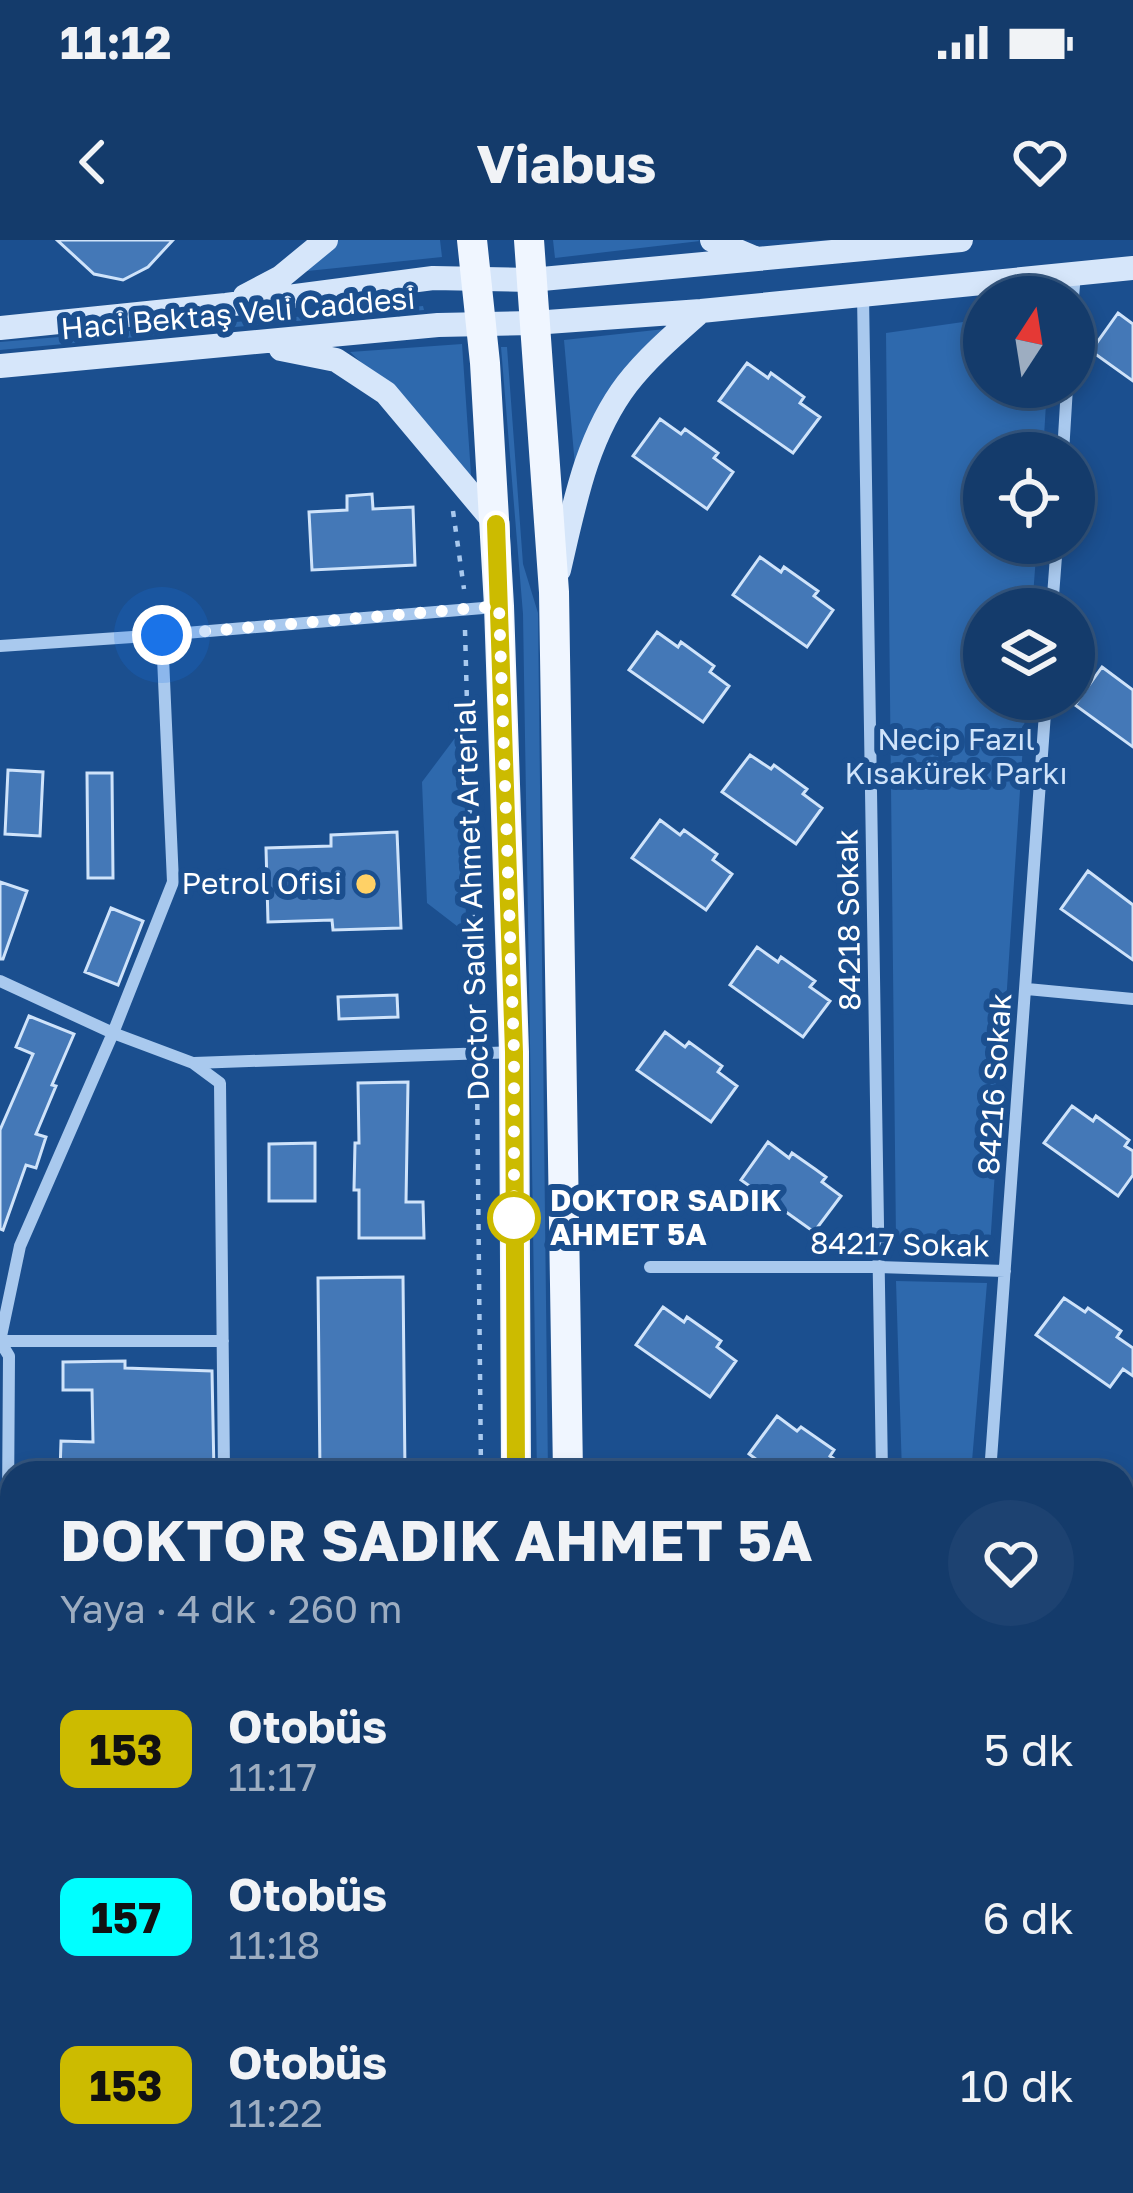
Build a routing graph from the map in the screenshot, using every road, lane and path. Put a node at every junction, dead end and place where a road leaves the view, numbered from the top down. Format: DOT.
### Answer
graph roads {
  1 [pos="326,240"];
  2 [pos="472,240"];
  3 [pos="529,240"];
  4 [pos="712,240"];
  5 [pos="962,240"];
  6 [pos="759,260"];
  7 [pos="1133,268"];
  8 [pos="477,280"];
  9 [pos="531,280"];
  10 [pos="1095,280"];
  11 [pos="963,290"];
  12 [pos="863,294"];
  13 [pos="226,305"];
  14 [pos="700,310"];
  15 [pos="533,323"];
  16 [pos="482,325"];
  17 [pos="0,328"];
  18 [pos="249,343"];
  19 [pos="0,366"];
  20 [pos="452,503"];
  21 [pos="496,524"];
  22 [pos="554,592"];
  23 [pos="499,606"];
  24 [pos="465,609"];
  25 [pos="162,635"];
  26 [pos="0,646"];
  27 [pos="1045,720"];
  28 [pos="0,981"];
  29 [pos="1027,988"];
  30 [pos="1133,999"];
  31 [pos="113,1033"];
  32 [pos="514,1052"];
  33 [pos="476,1053"];
  34 [pos="193,1063"];
  35 [pos="878,1267"];
  36 [pos="650,1268"];
  37 [pos="1005,1271"];
  38 [pos="0,1341"];
  39 [pos="223,1341"];
  40 [pos="8,1461"];
  41 [pos="224,1461"];
  42 [pos="481,1461"];
  43 [pos="516,1461"];
  44 [pos="568,1461"];
  45 [pos="882,1461"];
  46 [pos="991,1461"];
  1 -- 13 [label="main road"];
  2 -- 8 [label="main road"];
  3 -- 9 [label="main road"];
  4 -- 6 [label="main road"];
  5 -- 6 [label="main road, Haci Bektaş Veli Caddesi"];
  6 -- 9 [label="main road, Haci Bektaş Veli Caddesi"];
  7 -- 10 [label="main road, Haci Bektaş Veli Caddesi"];
  8 -- 9 [label="main road, Haci Bektaş Veli Caddesi"];
  8 -- 13 [label="main road, Haci Bektaş Veli Caddesi"];
  8 -- 16 [label="main road, Doctor Sadık Ahmet Arterial"];
  9 -- 15 [label="main road"];
  11 -- 12 [label="main road, Haci Bektaş Veli Caddesi"];
  12 -- 14 [label="main road, Haci Bektaş Veli Caddesi"];
  12 -- 35 [label="street, 84218 Sokak"];
  13 -- 17 [label="main road, Haci Bektaş Veli Caddesi"];
  14 -- 15 [label="main road, Haci Bektaş Veli Caddesi"];
  14 -- 22 [label="main road"];
  15 -- 16 [label="main road, Haci Bektaş Veli Caddesi"];
  15 -- 22 [label="main road"];
  16 -- 18 [label="main road, Haci Bektaş Veli Caddesi"];
  16 -- 21 [label="main road, Doctor Sadık Ahmet Arterial"];
  18 -- 19 [label="main road, Haci Bektaş Veli Caddesi"];
  18 -- 21 [label="main road"];
  20 -- 24 [label="path"];
  21 -- 23 [label="main road, Doctor Sadık Ahmet Arterial"];
  22 -- 44 [label="main road"];
  23 -- 24 [label="street"];
  23 -- 32 [label="main road, Doctor Sadık Ahmet Arterial"];
  24 -- 25 [label="street"];
  24 -- 33 [label="path"];
  25 -- 26 [label="street"];
  25 -- 31 [label="street"];
  27 -- 29 [label="street, 84216 Sokak"];
  28 -- 31 [label="street"];
  29 -- 30 [label="street"];
  29 -- 37 [label="street, 84216 Sokak"];
  31 -- 34 [label="street"];
  31 -- 38 [label="street"];
  32 -- 33 [label="street"];
  32 -- 43 [label="main road, Doctor Sadık Ahmet Arterial"];
  33 -- 34 [label="street"];
  33 -- 42 [label="path"];
  34 -- 39 [label="street"];
  35 -- 36 [label="street, 84217 Sokak"];
  35 -- 37 [label="street, 84217 Sokak"];
  35 -- 45 [label="street, 84218 Sokak"];
  37 -- 46 [label="street, 84216 Sokak"];
  38 -- 39 [label="street"];
  38 -- 40 [label="street"];
  39 -- 41 [label="street"];
}
